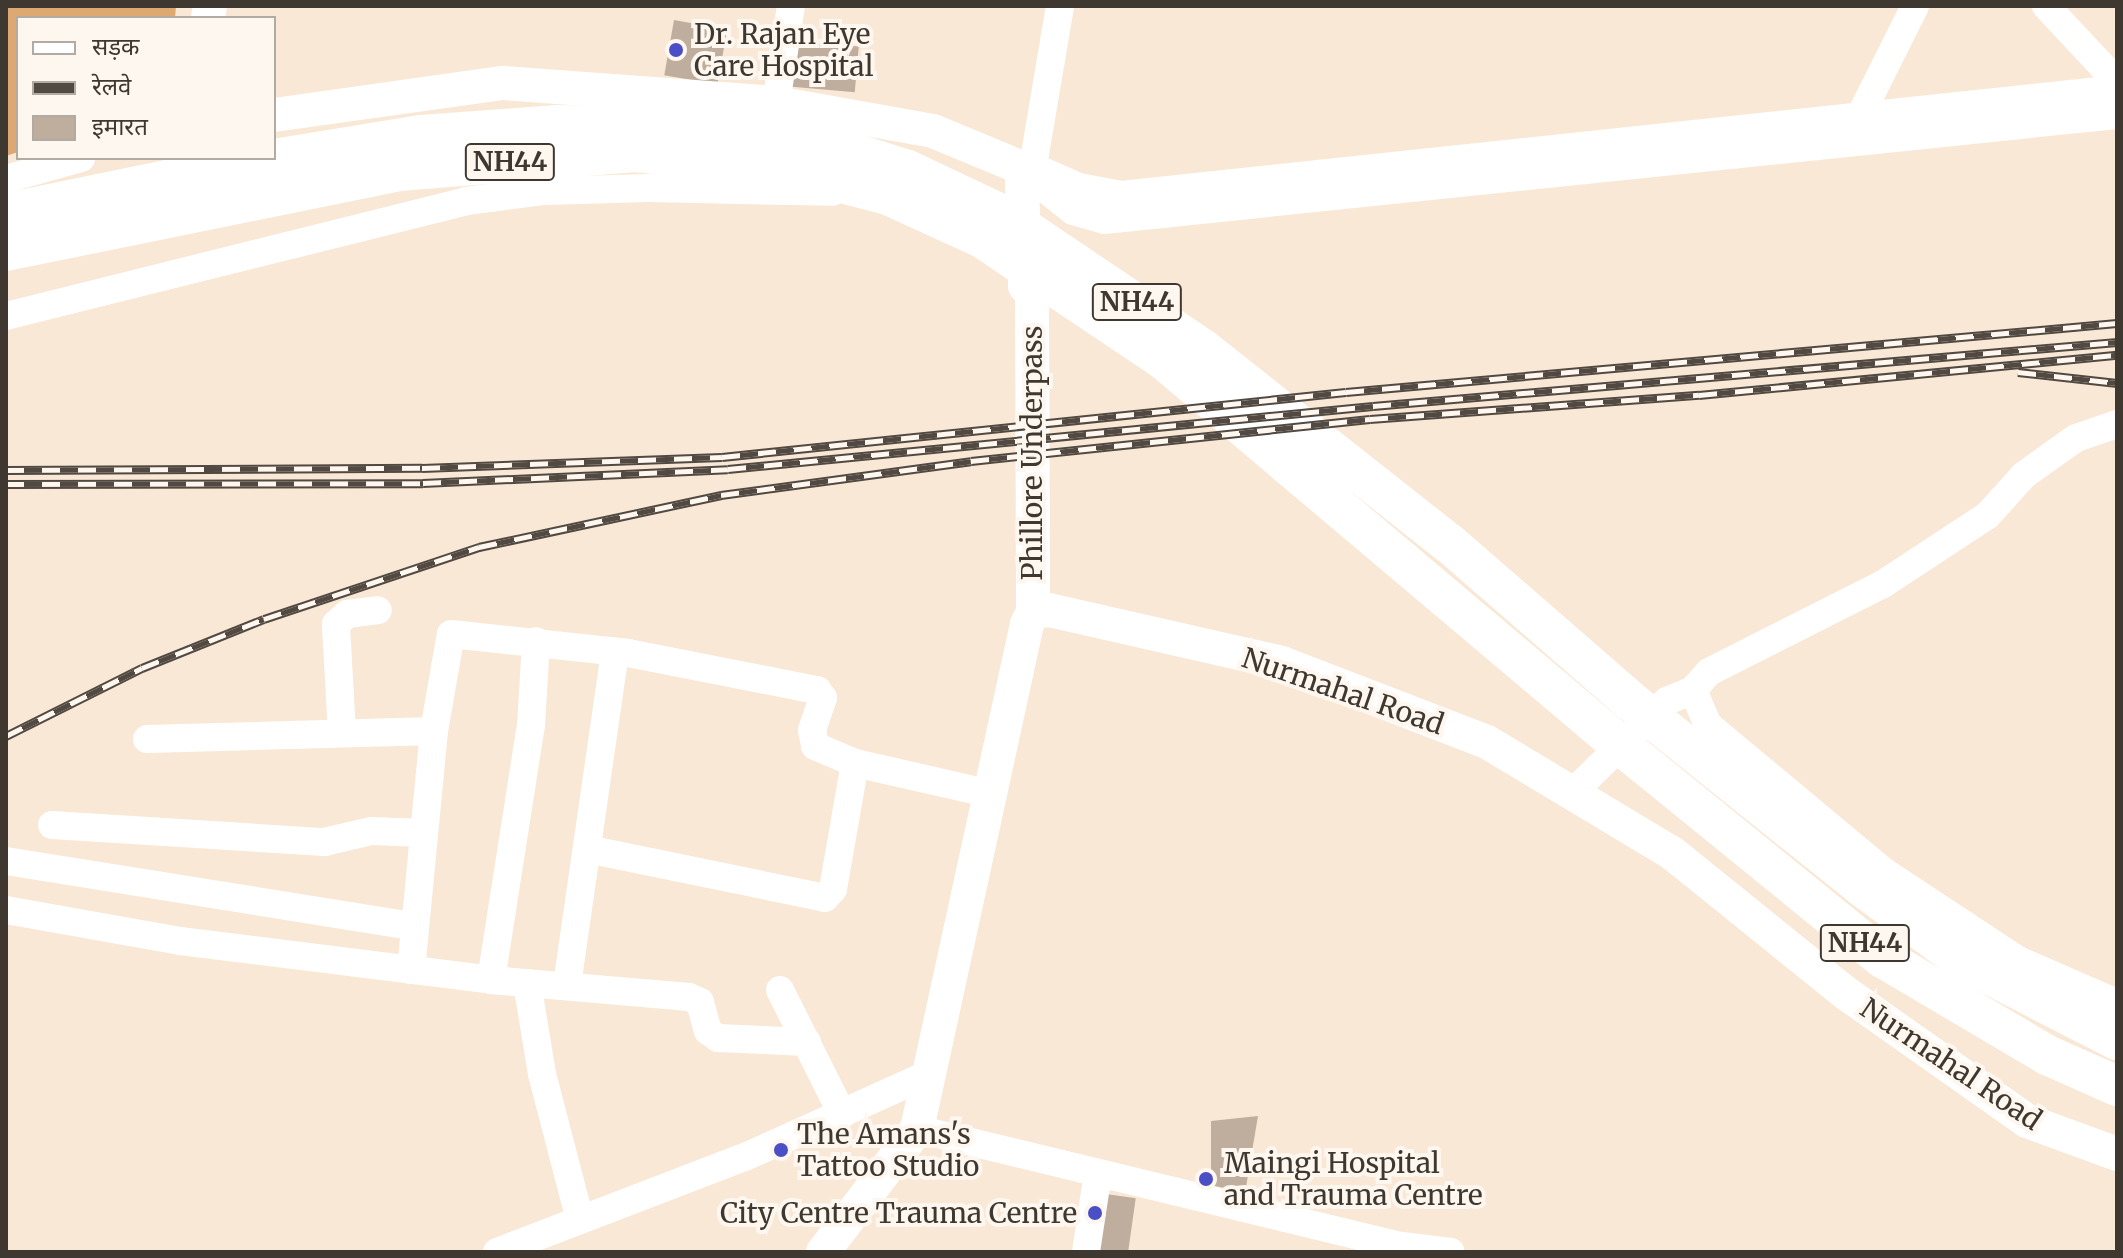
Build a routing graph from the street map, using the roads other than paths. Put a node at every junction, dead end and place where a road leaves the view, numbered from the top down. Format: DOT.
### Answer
graph roads {
  1 [pos="791,6"];
  2 [pos="1060,6"];
  3 [pos="1915,6"];
  4 [pos="2046,6"];
  5 [pos="2117,82"];
  6 [pos="2117,89"];
  7 [pos="776,103"];
  8 [pos="276,115"];
  9 [pos="2117,115"];
  10 [pos="1859,118"];
  11 [pos="276,159"];
  12 [pos="74,160"];
  13 [pos="268,160"];
  14 [pos="6,179"];
  15 [pos="1026,190"];
  16 [pos="888,195"];
  17 [pos="6,213"];
  18 [pos="6,251"];
  19 [pos="1055,281"];
  20 [pos="6,316"];
  21 [pos="2117,424"];
  22 [pos="378,610"];
  23 [pos="1033,612"];
  24 [pos="536,641"];
  25 [pos="615,651"];
  26 [pos="1693,690"];
  27 [pos="434,731"];
  28 [pos="342,733"];
  29 [pos="147,739"];
  30 [pos="855,763"];
  31 [pos="1573,792"];
  32 [pos="991,794"];
  33 [pos="52,825"];
  34 [pos="424,833"];
  35 [pos="587,849"];
  36 [pos="6,861"];
  37 [pos="6,910"];
  38 [pos="414,926"];
  39 [pos="411,970"];
  40 [pos="491,980"];
  41 [pos="527,983"];
  42 [pos="567,985"];
  43 [pos="780,990"];
  44 [pos="2117,1003"];
  45 [pos="2117,1040"];
  46 [pos="807,1042"];
  47 [pos="929,1074"];
  48 [pos="2117,1086"];
  49 [pos="842,1114"];
  50 [pos="917,1129"];
  51 [pos="2117,1154"];
  52 [pos="1098,1173"];
  53 [pos="580,1220"];
  54 [pos="497,1252"];
  55 [pos="823,1252"];
  56 [pos="1086,1252"];
  57 [pos="1451,1252"];
  1 -- 7 [label="street"];
  2 -- 15 [label="street"];
  3 -- 10 [label="street"];
  4 -- 5 [label="street"];
  6 -- 10 [label="street"];
  7 -- 8 [label="main road"];
  7 -- 15 [label="main road"];
  9 -- 15 [label="street"];
  10 -- 15 [label="street"];
  11 -- 15 [label="highway, NH44"];
  12 -- 14 [label="street"];
  13 -- 17 [label="highway, NH44"];
  15 -- 16 [label="highway, NH44"];
  15 -- 19 [label="highway, NH44"];
  15 -- 19 [label="main road, Phillore Underpass"];
  16 -- 18 [label="highway, NH44"];
  16 -- 20 [label="street"];
  19 -- 23 [label="main road, Phillore Underpass"];
  19 -- 45 [label="highway, NH44"];
  19 -- 48 [label="highway, NH44"];
  21 -- 26 [label="street"];
  22 -- 28 [label="street"];
  23 -- 31 [label="main road, Nurmahal Road"];
  23 -- 32 [label="main road"];
  24 -- 25 [label="street"];
  24 -- 27 [label="street"];
  24 -- 40 [label="street"];
  25 -- 30 [label="street"];
  25 -- 35 [label="street"];
  26 -- 31 [label="street"];
  26 -- 44 [label="street"];
  27 -- 28 [label="street"];
  27 -- 34 [label="street"];
  28 -- 29 [label="street"];
  30 -- 32 [label="street"];
  30 -- 35 [label="street"];
  31 -- 51 [label="main road, Nurmahal Road"];
  32 -- 47 [label="main road"];
  33 -- 34 [label="street"];
  34 -- 38 [label="street"];
  35 -- 42 [label="street"];
  36 -- 38 [label="street"];
  37 -- 39 [label="street"];
  38 -- 39 [label="street"];
  39 -- 40 [label="street"];
  40 -- 41 [label="street"];
  41 -- 42 [label="street"];
  41 -- 53 [label="street"];
  42 -- 46 [label="street"];
  43 -- 46 [label="street"];
  46 -- 49 [label="street"];
  47 -- 49 [label="street"];
  47 -- 50 [label="main road"];
  49 -- 53 [label="street"];
  50 -- 52 [label="street"];
  50 -- 55 [label="main road"];
  52 -- 56 [label="street"];
  52 -- 57 [label="street"];
  53 -- 54 [label="street"];
}
